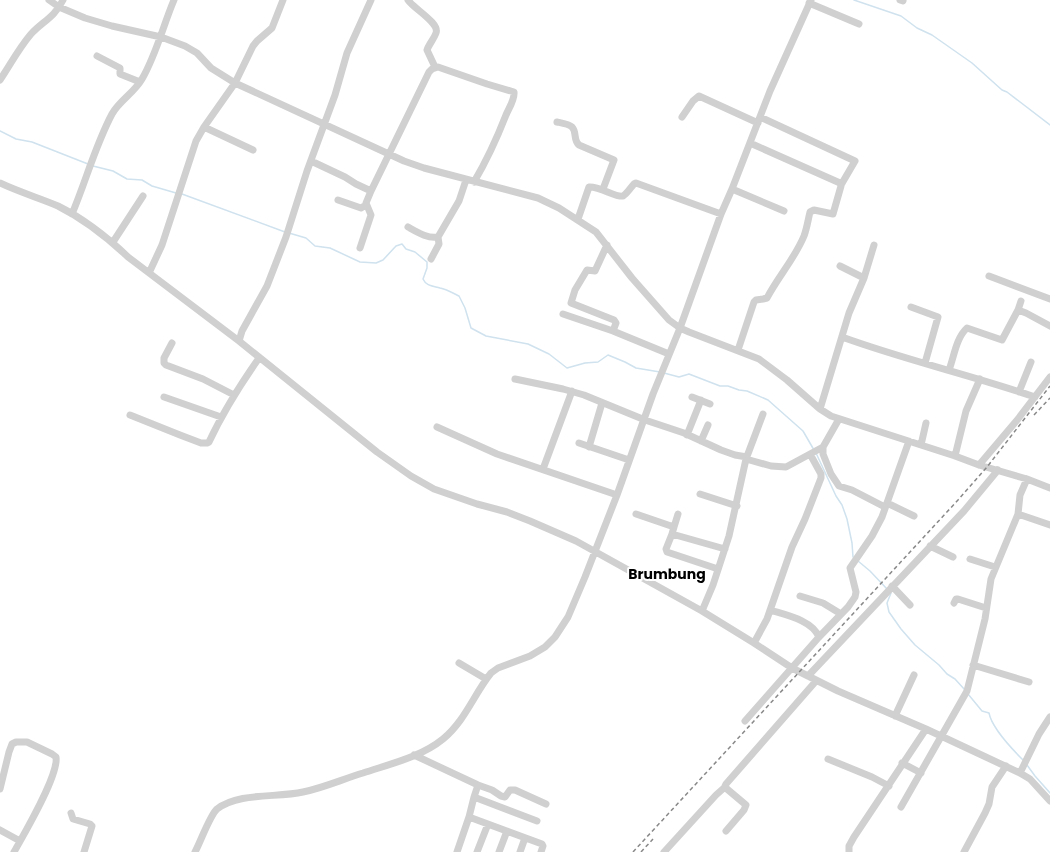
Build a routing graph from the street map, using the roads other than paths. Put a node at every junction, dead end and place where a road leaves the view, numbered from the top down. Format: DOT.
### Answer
graph roads {
  1 [pos="49,0"];
  2 [pos="174,0"];
  3 [pos="283,0"];
  4 [pos="371,0"];
  5 [pos="408,0"];
  6 [pos="810,2"];
  7 [pos="61,3"];
  8 [pos="859,24"];
  9 [pos="161,37"];
  10 [pos="97,56"];
  11 [pos="435,67"];
  12 [pos="0,80"];
  13 [pos="140,82"];
  14 [pos="235,83"];
  15 [pos="682,117"];
  16 [pos="759,120"];
  17 [pos="557,122"];
  18 [pos="204,126"];
  19 [pos="325,126"];
  20 [pos="750,143"];
  21 [pos="253,150"];
  22 [pos="389,155"];
  23 [pos="311,161"];
  24 [pos="466,180"];
  25 [pos="474,182"];
  26 [pos="0,184"];
  27 [pos="841,185"];
  28 [pos="603,189"];
  29 [pos="732,189"];
  30 [pos="371,191"];
  31 [pos="143,196"];
  32 [pos="338,200"];
  33 [pos="366,205"];
  34 [pos="784,211"];
  35 [pos="72,214"];
  36 [pos="721,214"];
  37 [pos="578,219"];
  38 [pos="408,227"];
  39 [pos="438,237"];
  40 [pos="113,242"];
  41 [pos="607,245"];
  42 [pos="874,245"];
  43 [pos="360,248"];
  44 [pos="431,259"];
  45 [pos="840,266"];
  46 [pos="149,272"];
  47 [pos="989,276"];
  48 [pos="864,278"];
  49 [pos="1050,298"];
  50 [pos="1021,301"];
  51 [pos="911,307"];
  52 [pos="1018,310"];
  53 [pos="563,314"];
  54 [pos="1050,326"];
  55 [pos="680,328"];
  56 [pos="613,331"];
  57 [pos="842,338"];
  58 [pos="239,341"];
  59 [pos="172,343"];
  60 [pos="738,350"];
  61 [pos="669,354"];
  62 [pos="259,358"];
  63 [pos="1031,362"];
  64 [pos="925,363"];
  65 [pos="949,370"];
  66 [pos="1050,377"];
  67 [pos="515,379"];
  68 [pos="980,379"];
  69 [pos="572,392"];
  70 [pos="1019,392"];
  71 [pos="234,395"];
  72 [pos="164,397"];
  73 [pos="692,397"];
  74 [pos="1035,397"];
  75 [pos="701,400"];
  76 [pos="602,403"];
  77 [pos="710,404"];
  78 [pos="820,409"];
  79 [pos="763,414"];
  80 [pos="130,415"];
  81 [pos="221,417"];
  82 [pos="839,419"];
  83 [pos="645,420"];
  84 [pos="926,423"];
  85 [pos="708,425"];
  86 [pos="437,427"];
  87 [pos="687,435"];
  88 [pos="701,441"];
  89 [pos="909,442"];
  90 [pos="579,443"];
  91 [pos="921,445"];
  92 [pos="589,446"];
  93 [pos="821,448"];
  94 [pos="810,454"];
  95 [pos="955,456"];
  96 [pos="747,458"];
  97 [pos="629,460"];
  98 [pos="979,465"];
  99 [pos="543,469"];
  100 [pos="998,470"];
  101 [pos="1027,479"];
  102 [pos="1050,488"];
  103 [pos="700,494"];
  104 [pos="617,496"];
  105 [pos="886,505"];
  106 [pos="737,506"];
  107 [pos="636,514"];
  108 [pos="678,514"];
  109 [pos="1018,514"];
  110 [pos="914,516"];
  111 [pos="1050,525"];
  112 [pos="673,530"];
  113 [pos="930,546"];
  114 [pos="725,549"];
  115 [pos="595,552"];
  116 [pos="953,557"];
  117 [pos="970,559"];
  118 [pos="995,567"];
  119 [pos="718,568"];
  120 [pos="892,587"];
  121 [pos="800,596"];
  122 [pos="954,603"];
  123 [pos="910,605"];
  124 [pos="986,608"];
  125 [pos="770,610"];
  126 [pos="702,611"];
  127 [pos="841,614"];
  128 [pos="819,637"];
  129 [pos="754,643"];
  130 [pos="459,663"];
  131 [pos="973,665"];
  132 [pos="792,668"];
  133 [pos="914,675"];
  134 [pos="808,676"];
  135 [pos="486,679"];
  136 [pos="816,681"];
  137 [pos="1029,682"];
  138 [pos="895,716"];
  139 [pos="1050,717"];
  140 [pos="745,721"];
  141 [pos="926,729"];
  142 [pos="942,736"];
  143 [pos="414,755"];
  144 [pos="828,759"];
  145 [pos="902,763"];
  146 [pos="1006,766"];
  147 [pos="1023,767"];
  148 [pos="921,773"];
  149 [pos="478,785"];
  150 [pos="889,786"];
  151 [pos="725,787"];
  152 [pos="0,789"];
  153 [pos="474,797"];
  154 [pos="1050,801"];
  155 [pos="546,804"];
  156 [pos="902,807"];
  157 [pos="71,813"];
  158 [pos="469,817"];
  159 [pos="537,821"];
  160 [pos="488,824"];
  161 [pos="0,830"];
  162 [pos="507,831"];
  163 [pos="726,832"];
  164 [pos="525,838"];
  165 [pos="20,841"];
  166 [pos="967,851"];
  167 [pos="14,852"];
  168 [pos="84,852"];
  169 [pos="195,852"];
  170 [pos="456,852"];
  171 [pos="477,852"];
  172 [pos="499,852"];
  173 [pos="520,852"];
  174 [pos="541,852"];
  175 [pos="664,852"];
  176 [pos="849,852"];
  1 -- 7 [label="street"];
  2 -- 9 [label="street"];
  3 -- 14 [label="street"];
  4 -- 19 [label="street"];
  5 -- 11 [label="street"];
  6 -- 8 [label="street"];
  6 -- 16 [label="street"];
  7 -- 9 [label="street"];
  7 -- 12 [label="street"];
  9 -- 13 [label="street"];
  9 -- 14 [label="street"];
  10 -- 13 [label="street"];
  11 -- 22 [label="street"];
  11 -- 25 [label="street"];
  13 -- 35 [label="street"];
  14 -- 18 [label="street"];
  14 -- 19 [label="street"];
  15 -- 16 [label="street"];
  16 -- 20 [label="street"];
  16 -- 27 [label="street"];
  17 -- 28 [label="street"];
  18 -- 21 [label="street"];
  18 -- 46 [label="street"];
  19 -- 22 [label="street"];
  19 -- 23 [label="street"];
  20 -- 27 [label="street"];
  20 -- 29 [label="street"];
  22 -- 24 [label="street"];
  22 -- 30 [label="street"];
  23 -- 30 [label="street"];
  23 -- 58 [label="street"];
  24 -- 25 [label="street"];
  24 -- 39 [label="street"];
  25 -- 37 [label="street"];
  26 -- 35 [label="street"];
  27 -- 60 [label="street"];
  28 -- 36 [label="street"];
  28 -- 37 [label="street"];
  29 -- 34 [label="street"];
  29 -- 36 [label="street"];
  30 -- 33 [label="street"];
  31 -- 40 [label="street"];
  32 -- 33 [label="street"];
  33 -- 43 [label="street"];
  35 -- 40 [label="street"];
  36 -- 55 [label="street"];
  37 -- 41 [label="street"];
  38 -- 39 [label="street"];
  39 -- 44 [label="street"];
  40 -- 46 [label="street"];
  41 -- 55 [label="street"];
  41 -- 56 [label="street"];
  42 -- 48 [label="street"];
  45 -- 48 [label="street"];
  46 -- 58 [label="street"];
  47 -- 49 [label="street"];
  48 -- 57 [label="street"];
  50 -- 52 [label="street"];
  51 -- 64 [label="street"];
  52 -- 54 [label="street"];
  52 -- 65 [label="street"];
  53 -- 56 [label="street"];
  55 -- 60 [label="street"];
  55 -- 61 [label="street"];
  56 -- 61 [label="street"];
  57 -- 64 [label="street"];
  57 -- 78 [label="street"];
  58 -- 62 [label="street"];
  59 -- 71 [label="street"];
  60 -- 78 [label="street"];
  61 -- 83 [label="street"];
  62 -- 71 [label="street"];
  62 -- 115 [label="street"];
  63 -- 70 [label="street"];
  64 -- 65 [label="street"];
  65 -- 68 [label="street"];
  66 -- 74 [label="street"];
  67 -- 69 [label="street"];
  68 -- 70 [label="street"];
  68 -- 95 [label="street"];
  69 -- 76 [label="street"];
  69 -- 99 [label="street"];
  70 -- 74 [label="street"];
  71 -- 81 [label="street"];
  72 -- 81 [label="street"];
  73 -- 75 [label="street"];
  74 -- 98 [label="street"];
  75 -- 77 [label="street"];
  75 -- 87 [label="street"];
  76 -- 83 [label="street"];
  76 -- 92 [label="street"];
  78 -- 82 [label="street"];
  79 -- 96 [label="street"];
  80 -- 81 [label="street"];
  82 -- 89 [label="street"];
  82 -- 93 [label="street"];
  83 -- 87 [label="street"];
  83 -- 97 [label="street"];
  84 -- 91 [label="street"];
  85 -- 88 [label="street"];
  86 -- 99 [label="street"];
  87 -- 88 [label="street"];
  88 -- 96 [label="street"];
  89 -- 91 [label="street"];
  89 -- 105 [label="street"];
  90 -- 92 [label="street"];
  91 -- 95 [label="street"];
  92 -- 97 [label="street"];
  93 -- 94 [label="street"];
  93 -- 105 [label="street"];
  94 -- 96 [label="street"];
  94 -- 125 [label="street"];
  95 -- 98 [label="street"];
  96 -- 106 [label="street"];
  97 -- 104 [label="street"];
  98 -- 100 [label="street"];
  99 -- 104 [label="street"];
  100 -- 101 [label="street"];
  100 -- 113 [label="street"];
  101 -- 102 [label="street"];
  101 -- 109 [label="street"];
  103 -- 106 [label="street"];
  104 -- 115 [label="street"];
  105 -- 110 [label="street"];
  105 -- 127 [label="street"];
  106 -- 114 [label="street"];
  107 -- 112 [label="street"];
  108 -- 112 [label="street"];
  109 -- 111 [label="street"];
  109 -- 118 [label="street"];
  112 -- 114 [label="street"];
  112 -- 119 [label="street"];
  113 -- 116 [label="street"];
  113 -- 120 [label="street"];
  114 -- 119 [label="street"];
  115 -- 126 [label="street"];
  115 -- 135 [label="street"];
  117 -- 118 [label="street"];
  118 -- 124 [label="street"];
  119 -- 126 [label="street"];
  120 -- 123 [label="street"];
  120 -- 134 [label="street"];
  121 -- 127 [label="street"];
  122 -- 124 [label="street"];
  124 -- 131 [label="street"];
  125 -- 128 [label="street"];
  125 -- 129 [label="street"];
  126 -- 129 [label="street"];
  127 -- 128 [label="street"];
  128 -- 132 [label="street"];
  129 -- 132 [label="street"];
  130 -- 135 [label="street"];
  131 -- 137 [label="street"];
  131 -- 142 [label="street"];
  132 -- 134 [label="street"];
  132 -- 140 [label="street"];
  133 -- 138 [label="street"];
  134 -- 136 [label="street"];
  135 -- 143 [label="street"];
  136 -- 138 [label="street"];
  136 -- 151 [label="street"];
  138 -- 141 [label="street"];
  139 -- 147 [label="street"];
  141 -- 142 [label="street"];
  141 -- 145 [label="street"];
  142 -- 146 [label="street"];
  142 -- 148 [label="street"];
  143 -- 149 [label="street"];
  143 -- 169 [label="street"];
  144 -- 150 [label="street"];
  145 -- 148 [label="street"];
  145 -- 150 [label="street"];
  146 -- 147 [label="street"];
  146 -- 166 [label="street"];
  147 -- 154 [label="street"];
  148 -- 156 [label="street"];
  149 -- 153 [label="street"];
  149 -- 155 [label="street"];
  150 -- 176 [label="street"];
  151 -- 163 [label="street"];
  151 -- 175 [label="street"];
  152 -- 165 [label="street"];
  153 -- 158 [label="street"];
  153 -- 159 [label="street"];
  157 -- 168 [label="street"];
  158 -- 160 [label="street"];
  158 -- 170 [label="street"];
  160 -- 162 [label="street"];
  160 -- 171 [label="street"];
  161 -- 165 [label="street"];
  162 -- 164 [label="street"];
  162 -- 172 [label="street"];
  164 -- 173 [label="street"];
  164 -- 174 [label="street"];
  165 -- 167 [label="street"];
}
